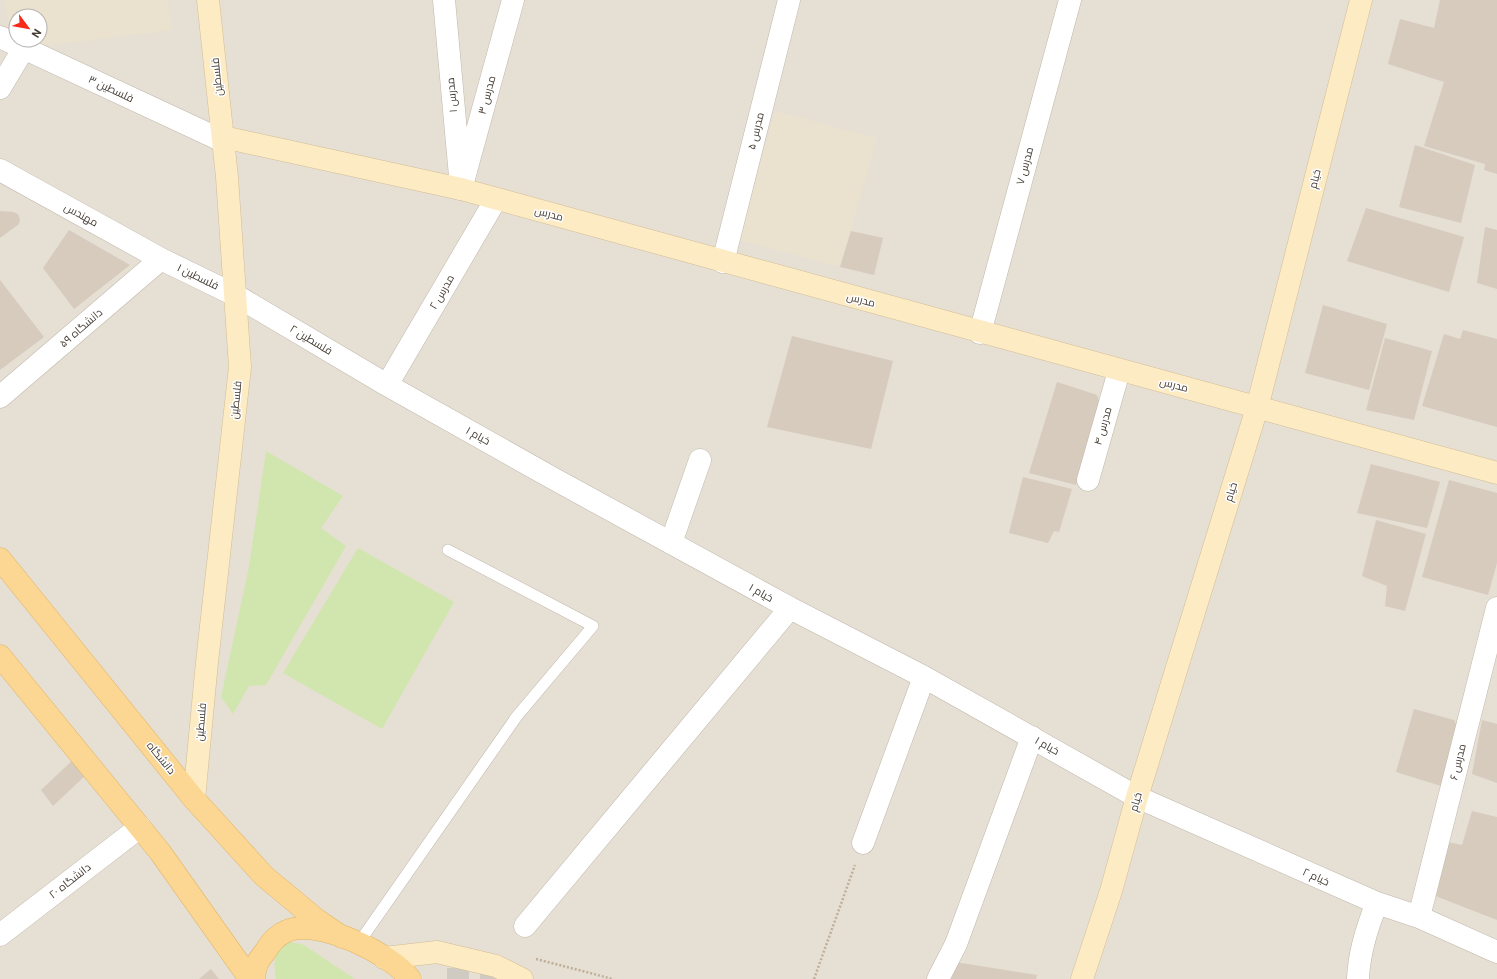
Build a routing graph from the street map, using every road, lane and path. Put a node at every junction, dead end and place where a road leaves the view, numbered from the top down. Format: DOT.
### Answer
graph roads {
  1 [pos="208,0"];
  2 [pos="444,0"];
  3 [pos="514,0"];
  4 [pos="789,0"];
  5 [pos="1070,0"];
  6 [pos="1361,0"];
  7 [pos="24,48"];
  8 [pos="0,88"];
  9 [pos="223,139"];
  10 [pos="0,170"];
  11 [pos="461,189"];
  12 [pos="496,199"];
  13 [pos="161,259"];
  14 [pos="723,262"];
  15 [pos="235,295"];
  16 [pos="980,333"];
  17 [pos="1119,371"];
  18 [pos="387,385"];
  19 [pos="0,397"];
  20 [pos="1257,408"];
  21 [pos="700,460"];
  22 [pos="1497,473"];
  23 [pos="1088,480"];
  24 [pos="671,543"];
  25 [pos="448,550"];
  26 [pos="0,560"];
  27 [pos="790,608"];
  28 [pos="1497,608"];
  29 [pos="0,656"];
  30 [pos="924,677"];
  31 [pos="1032,737"];
  32 [pos="1137,797"];
  33 [pos="194,799"];
  34 [pos="140,827"];
  35 [pos="863,843"];
  36 [pos="1376,903"];
  37 [pos="1419,917"];
  38 [pos="525,926"];
  39 [pos="0,935"];
  40 [pos="350,940"];
  41 [pos="1497,952"];
  42 [pos="530,957"];
  43 [pos="384,958"];
  44 [pos="250,979"];
  45 [pos="254,979"];
  46 [pos="410,979"];
  47 [pos="522,979"];
  48 [pos="613,979"];
  49 [pos="814,979"];
  50 [pos="938,979"];
  51 [pos="1082,979"];
  52 [pos="1358,979"];
  1 -- 9 [label="street, فلسطین"];
  2 -- 11 [label="street, مدرس ۱"];
  3 -- 11 [label="street, مدرس ۳"];
  4 -- 14 [label="street, مدرس ۵"];
  5 -- 16 [label="street, مدرس ۷"];
  6 -- 20 [label="street, خیام"];
  7 -- 8 [label="street"];
  7 -- 9 [label="street, فلسطین ۳"];
  9 -- 11 [label="street, مدرس"];
  9 -- 15 [label="street, فلسطین"];
  10 -- 13 [label="street, مهندس"];
  11 -- 12 [label="street, مدرس"];
  12 -- 14 [label="street, مدرس"];
  12 -- 18 [label="street, مدرس ۲"];
  13 -- 15 [label="street, فلسطین ۱"];
  13 -- 19 [label="street, دانشگاه ۵۹"];
  14 -- 16 [label="street, مدرس"];
  15 -- 18 [label="street, فلسطین ۲"];
  15 -- 33 [label="street, فلسطین"];
  16 -- 17 [label="street, مدرس"];
  17 -- 20 [label="street, مدرس"];
  17 -- 23 [label="street, مدرس ۴"];
  18 -- 24 [label="street, خیام ۱"];
  20 -- 22 [label="street, مدرس"];
  20 -- 32 [label="street, خیام"];
  21 -- 24 [label="street"];
  24 -- 27 [label="street, خیام ۱"];
  25 -- 40 [label="lane"];
  26 -- 33 [label="main road, دانشگاه"];
  27 -- 30 [label="street, خیام ۱"];
  27 -- 38 [label="street"];
  28 -- 37 [label="street, مدرس ۶"];
  29 -- 34 [label="main road"];
  30 -- 31 [label="street, خیام ۱"];
  30 -- 35 [label="street"];
  31 -- 32 [label="street, خیام ۱"];
  31 -- 50 [label="street"];
  32 -- 36 [label="street, خیام ۲"];
  32 -- 51 [label="street, خیام"];
  33 -- 40 [label="main road, دانشگاه"];
  34 -- 39 [label="street, دانشگاه ۲۰"];
  34 -- 44 [label="main road"];
  35 -- 49 [label="path"];
  36 -- 37 [label="street, خیام ۲"];
  36 -- 52 [label="street"];
  37 -- 41 [label="street, خیام ۲"];
  40 -- 43 [label="main road"];
  40 -- 45 [label="main road"];
  42 -- 48 [label="path"];
  43 -- 46 [label="main road"];
  43 -- 47 [label="street"];
}
